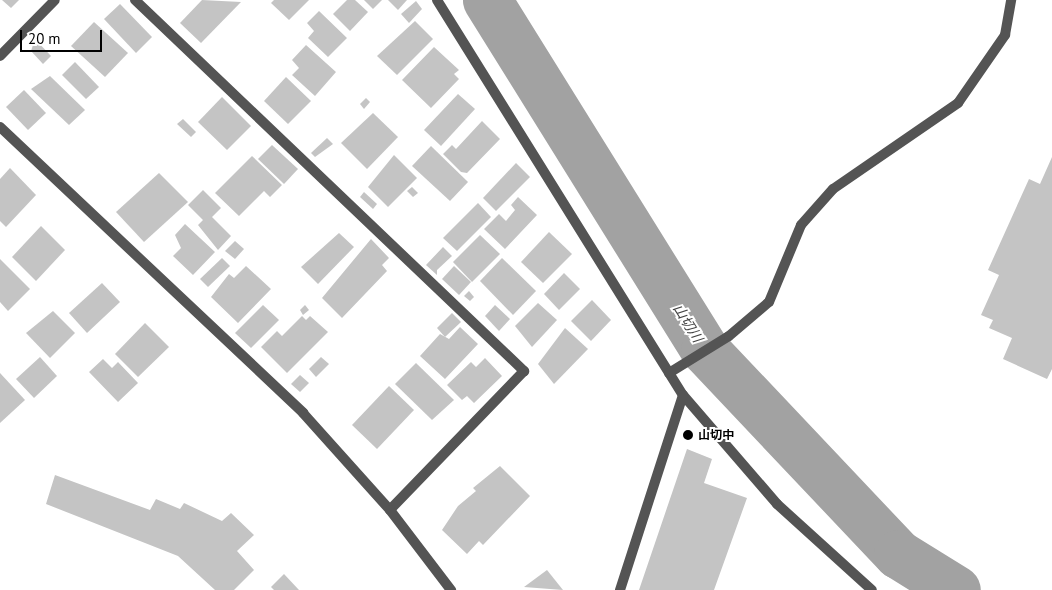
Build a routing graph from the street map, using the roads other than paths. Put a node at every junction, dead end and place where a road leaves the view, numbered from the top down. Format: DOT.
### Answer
graph roads {
  1 [pos="54,0"];
  2 [pos="135,0"];
  3 [pos="437,0"];
  4 [pos="1011,0"];
  5 [pos="0,56"];
  6 [pos="0,128"];
  7 [pos="669,373"];
  8 [pos="683,395"];
  9 [pos="390,510"];
  10 [pos="451,590"];
  11 [pos="620,590"];
  12 [pos="872,590"];
  1 -- 5 [label="street"];
  2 -- 9 [label="street"];
  3 -- 7 [label="street"];
  4 -- 7 [label="street"];
  6 -- 9 [label="street"];
  7 -- 8 [label="street"];
  8 -- 11 [label="street"];
  8 -- 12 [label="street"];
  9 -- 10 [label="street"];
}
